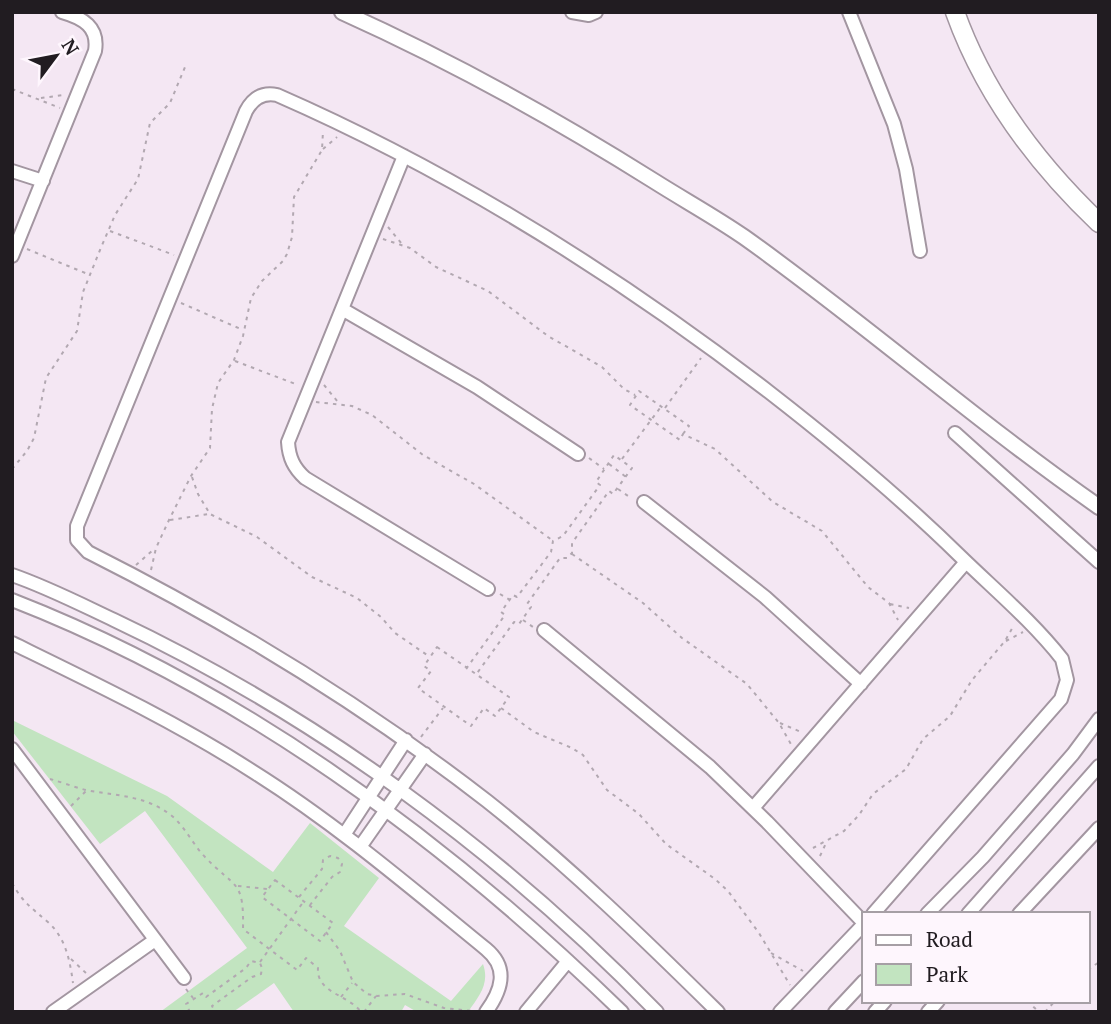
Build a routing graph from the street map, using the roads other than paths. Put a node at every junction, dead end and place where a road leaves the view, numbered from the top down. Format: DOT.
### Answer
graph roads {
  1 [pos="62,12"];
  2 [pos="342,12"];
  3 [pos="572,12"];
  4 [pos="596,12"];
  5 [pos="849,12"];
  6 [pos="955,12"];
  7 [pos="404,156"];
  8 [pos="12,171"];
  9 [pos="43,181"];
  10 [pos="1099,223"];
  11 [pos="14,250"];
  12 [pos="920,251"];
  13 [pos="342,309"];
  14 [pos="954,433"];
  15 [pos="578,454"];
  16 [pos="644,502"];
  17 [pos="1099,507"];
  18 [pos="966,562"];
  19 [pos="1099,562"];
  20 [pos="12,575"];
  21 [pos="488,589"];
  22 [pos="12,600"];
  23 [pos="544,630"];
  24 [pos="12,643"];
  25 [pos="861,684"];
  26 [pos="1099,719"];
  27 [pos="415,747"];
  28 [pos="12,750"];
  29 [pos="1099,766"];
  30 [pos="382,778"];
  31 [pos="400,791"];
  32 [pos="369,797"];
  33 [pos="753,808"];
  34 [pos="386,810"];
  35 [pos="1099,828"];
  36 [pos="344,835"];
  37 [pos="360,847"];
  38 [pos="875,912"];
  39 [pos="930,912"];
  40 [pos="970,912"];
  41 [pos="1021,912"];
  42 [pos="862,921"];
  43 [pos="862,925"];
  44 [pos="155,940"];
  45 [pos="568,961"];
  46 [pos="184,978"];
  47 [pos="862,983"];
  48 [pos="486,1011"];
  49 [pos="53,1012"];
  50 [pos="526,1012"];
  51 [pos="622,1012"];
  52 [pos="657,1012"];
  53 [pos="718,1012"];
  54 [pos="780,1012"];
  55 [pos="835,1012"];
  1 -- 9 [label="street"];
  2 -- 17 [label="main road"];
  3 -- 4 [label="street"];
  5 -- 12 [label="street"];
  6 -- 10 [label="highway"];
  7 -- 13 [label="street"];
  7 -- 18 [label="street"];
  7 -- 27 [label="street"];
  8 -- 9 [label="street"];
  9 -- 11 [label="street"];
  13 -- 15 [label="street"];
  13 -- 21 [label="street"];
  14 -- 19 [label="street"];
  16 -- 25 [label="street"];
  18 -- 25 [label="street"];
  18 -- 38 [label="street"];
  20 -- 30 [label="street"];
  22 -- 32 [label="street"];
  23 -- 33 [label="street"];
  24 -- 36 [label="street"];
  25 -- 33 [label="street"];
  26 -- 39 [label="street"];
  27 -- 30 [label="street"];
  27 -- 31 [label="street"];
  27 -- 53 [label="street"];
  28 -- 44 [label="street"];
  29 -- 40 [label="street"];
  30 -- 31 [label="street"];
  30 -- 32 [label="street"];
  31 -- 34 [label="street"];
  31 -- 52 [label="street"];
  32 -- 34 [label="street"];
  32 -- 36 [label="street"];
  33 -- 42 [label="street"];
  34 -- 37 [label="street"];
  34 -- 45 [label="street"];
  35 -- 41 [label="street"];
  36 -- 37 [label="street"];
  37 -- 48 [label="street"];
  43 -- 54 [label="street"];
  44 -- 46 [label="street"];
  44 -- 49 [label="street"];
  45 -- 50 [label="street"];
  45 -- 51 [label="street"];
  47 -- 55 [label="street"];
}
